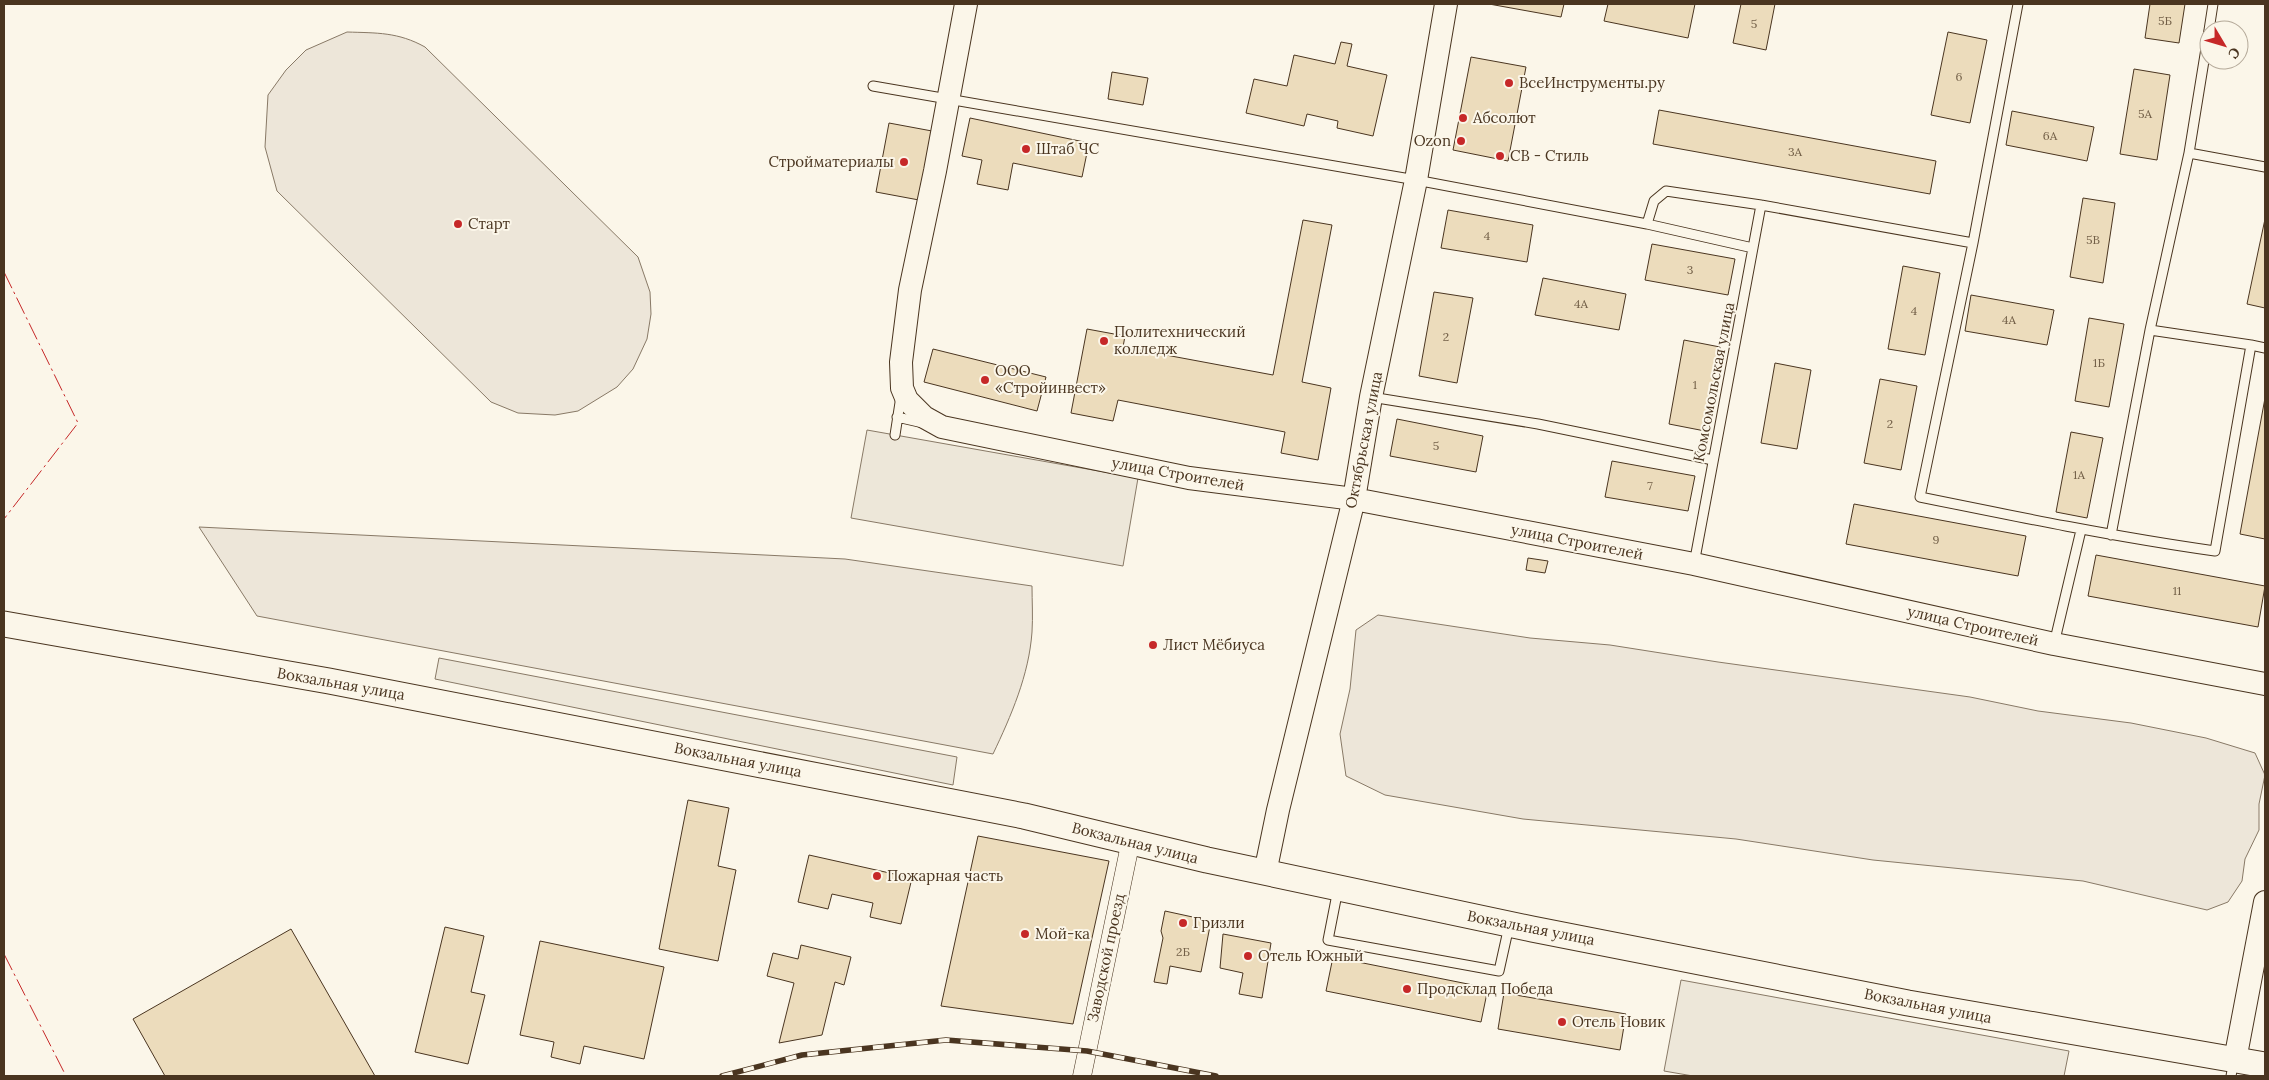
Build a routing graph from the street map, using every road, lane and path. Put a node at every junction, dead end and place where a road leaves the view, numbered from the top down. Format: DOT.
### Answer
graph roads {
  1 [pos="966,4"];
  2 [pos="1446,4"];
  3 [pos="2018,4"];
  4 [pos="2213,4"];
  5 [pos="2211,20"];
  6 [pos="2202,70"];
  7 [pos="873,86"];
  8 [pos="948,99"];
  9 [pos="2188,153"];
  10 [pos="2265,167"];
  11 [pos="1416,180"];
  12 [pos="1761,205"];
  13 [pos="1647,224"];
  14 [pos="1973,243"];
  15 [pos="1753,248"];
  16 [pos="2150,330"];
  17 [pos="2251,345"];
  18 [pos="2265,348"];
  19 [pos="902,388"];
  20 [pos="1371,397"];
  21 [pos="897,417"];
  22 [pos="942,427"];
  23 [pos="894,435"];
  24 [pos="1713,460"];
  25 [pos="1354,500"];
  26 [pos="2081,530"];
  27 [pos="2111,535"];
  28 [pos="1694,564"];
  29 [pos="4,624"];
  30 [pos="2054,644"];
  31 [pos="2265,684"];
  32 [pos="1131,840"];
  33 [pos="1265,872"];
  34 [pos="1338,888"];
  35 [pos="2265,902"];
  36 [pos="1510,925"];
  37 [pos="2265,1066"];
  38 [pos="2233,1068"];
  39 [pos="1082,1076"];
  1 -- 8 [label="street"];
  2 -- 11 [label="street, Октябрьская улица"];
  3 -- 14 [label="lane"];
  4 -- 5 [label="lane"];
  6 -- 9 [label="lane"];
  7 -- 8 [label="lane"];
  8 -- 11 [label="lane"];
  8 -- 19 [label="street"];
  9 -- 10 [label="lane"];
  9 -- 16 [label="lane"];
  11 -- 13 [label="lane"];
  11 -- 20 [label="street, Октябрьская улица"];
  12 -- 13 [label="lane"];
  12 -- 14 [label="lane"];
  12 -- 15 [label="lane, Комсомольская улица"];
  13 -- 15 [label="lane"];
  14 -- 26 [label="lane"];
  15 -- 24 [label="lane, Комсомольская улица"];
  16 -- 17 [label="lane"];
  16 -- 27 [label="lane"];
  17 -- 18 [label="lane"];
  17 -- 27 [label="lane"];
  19 -- 21 [label="lane"];
  19 -- 22 [label="street, улица Строителей"];
  20 -- 24 [label="lane"];
  20 -- 25 [label="street, Октябрьская улица"];
  21 -- 22 [label="lane"];
  21 -- 23 [label="lane"];
  22 -- 25 [label="street, улица Строителей"];
  24 -- 28 [label="lane, Комсомольская улица"];
  25 -- 28 [label="street, улица Строителей"];
  25 -- 33 [label="street, Октябрьская улица"];
  26 -- 27 [label="lane"];
  26 -- 30 [label="lane"];
  28 -- 30 [label="street, улица Строителей"];
  29 -- 32 [label="main road, Вокзальная улица"];
  30 -- 31 [label="street, улица Строителей"];
  32 -- 33 [label="main road, Вокзальная улица"];
  32 -- 39 [label="street, Заводской проезд"];
  33 -- 34 [label="main road, Вокзальная улица"];
  34 -- 36 [label="main road, Вокзальная улица"];
  34 -- 36 [label="lane"];
  35 -- 38 [label="street"];
  36 -- 38 [label="main road, Вокзальная улица"];
  37 -- 38 [label="main road, Вокзальная улица"];
}
